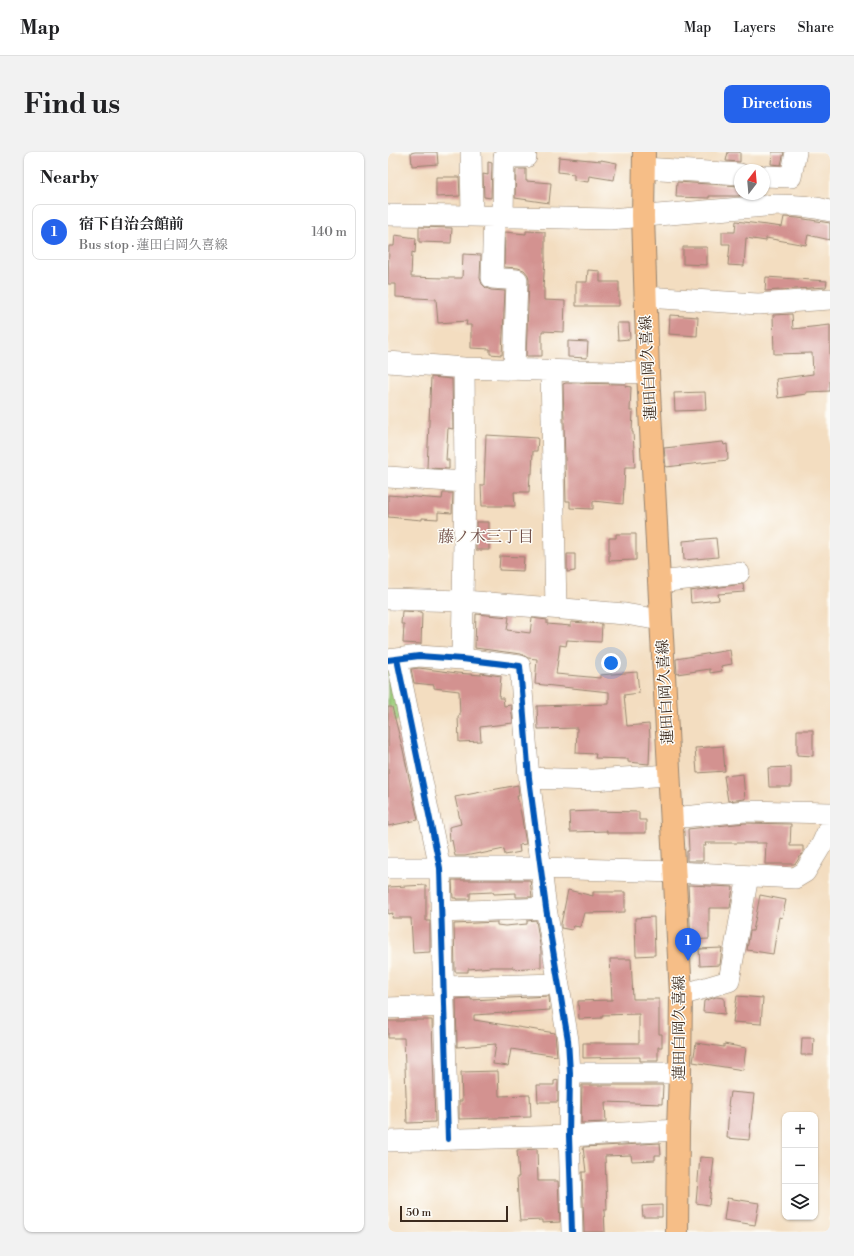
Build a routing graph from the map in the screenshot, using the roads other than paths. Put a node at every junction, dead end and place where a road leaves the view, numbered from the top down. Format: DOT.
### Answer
graph roads {
  1 [pos="470,152"];
  2 [pos="796,152"];
  3 [pos="526,157"];
  4 [pos="644,160"];
  5 [pos="734,173"];
  6 [pos="770,176"];
  7 [pos="830,211"];
  8 [pos="388,215"];
  9 [pos="472,216"];
  10 [pos="498,216"];
  11 [pos="643,216"];
  12 [pos="645,297"];
  13 [pos="830,299"];
  14 [pos="388,362"];
  15 [pos="464,368"];
  16 [pos="514,369"];
  17 [pos="551,371"];
  18 [pos="648,374"];
  19 [pos="388,477"];
  20 [pos="465,482"];
  21 [pos="739,573"];
  22 [pos="660,582"];
  23 [pos="388,599"];
  24 [pos="464,601"];
  25 [pos="556,608"];
  26 [pos="662,620"];
  27 [pos="392,659"];
  28 [pos="462,659"];
  29 [pos="669,775"];
  30 [pos="529,778"];
  31 [pos="830,813"];
  32 [pos="672,818"];
  33 [pos="830,826"];
  34 [pos="388,868"];
  35 [pos="440,868"];
  36 [pos="541,868"];
  37 [pos="675,872"];
  38 [pos="748,876"];
  39 [pos="546,908"];
  40 [pos="441,912"];
  41 [pos="558,984"];
  42 [pos="681,995"];
  43 [pos="443,997"];
  44 [pos="388,1008"];
  45 [pos="570,1073"];
  46 [pos="680,1073"];
  47 [pos="678,1130"];
  48 [pos="569,1136"];
  49 [pos="448,1139"];
  50 [pos="388,1141"];
  51 [pos="572,1232"];
  52 [pos="677,1232"];
  1 -- 9 [label="street"];
  2 -- 6 [label="street"];
  3 -- 10 [label="street"];
  4 -- 5 [label="street"];
  4 -- 11 [label="main road, 蓮田白岡久喜線"];
  7 -- 11 [label="street"];
  8 -- 9 [label="street"];
  9 -- 10 [label="street"];
  10 -- 11 [label="street"];
  10 -- 16 [label="street"];
  11 -- 12 [label="main road, 蓮田白岡久喜線"];
  12 -- 13 [label="street"];
  12 -- 18 [label="main road, 蓮田白岡久喜線"];
  14 -- 15 [label="street"];
  15 -- 16 [label="street"];
  15 -- 20 [label="street"];
  16 -- 17 [label="street"];
  17 -- 18 [label="street"];
  17 -- 25 [label="street"];
  18 -- 22 [label="main road, 蓮田白岡久喜線"];
  19 -- 20 [label="street"];
  20 -- 24 [label="street"];
  21 -- 22 [label="street"];
  22 -- 26 [label="main road, 蓮田白岡久喜線"];
  23 -- 24 [label="street"];
  24 -- 25 [label="street"];
  24 -- 28 [label="street"];
  25 -- 26 [label="street"];
  26 -- 29 [label="main road, 蓮田白岡久喜線"];
  27 -- 28 [label="street"];
  27 -- 35 [label="street"];
  28 -- 30 [label="street"];
  29 -- 30 [label="street"];
  29 -- 32 [label="main road, 蓮田白岡久喜線"];
  30 -- 36 [label="street"];
  31 -- 32 [label="street"];
  32 -- 37 [label="main road, 蓮田白岡久喜線"];
  33 -- 38 [label="street"];
  34 -- 35 [label="street"];
  35 -- 36 [label="street"];
  35 -- 40 [label="street"];
  36 -- 37 [label="street"];
  36 -- 39 [label="street"];
  37 -- 38 [label="street"];
  37 -- 42 [label="main road, 蓮田白岡久喜線"];
  38 -- 42 [label="street"];
  39 -- 40 [label="street"];
  39 -- 41 [label="street"];
  40 -- 43 [label="street"];
  41 -- 43 [label="street"];
  41 -- 45 [label="street"];
  42 -- 46 [label="main road, 蓮田白岡久喜線"];
  43 -- 44 [label="street"];
  43 -- 49 [label="street"];
  45 -- 46 [label="street"];
  45 -- 48 [label="street"];
  46 -- 47 [label="main road, 蓮田白岡久喜線"];
  47 -- 48 [label="street"];
  47 -- 52 [label="main road, 蓮田白岡久喜線"];
  48 -- 49 [label="street"];
  48 -- 51 [label="street"];
  49 -- 50 [label="street"];
}
